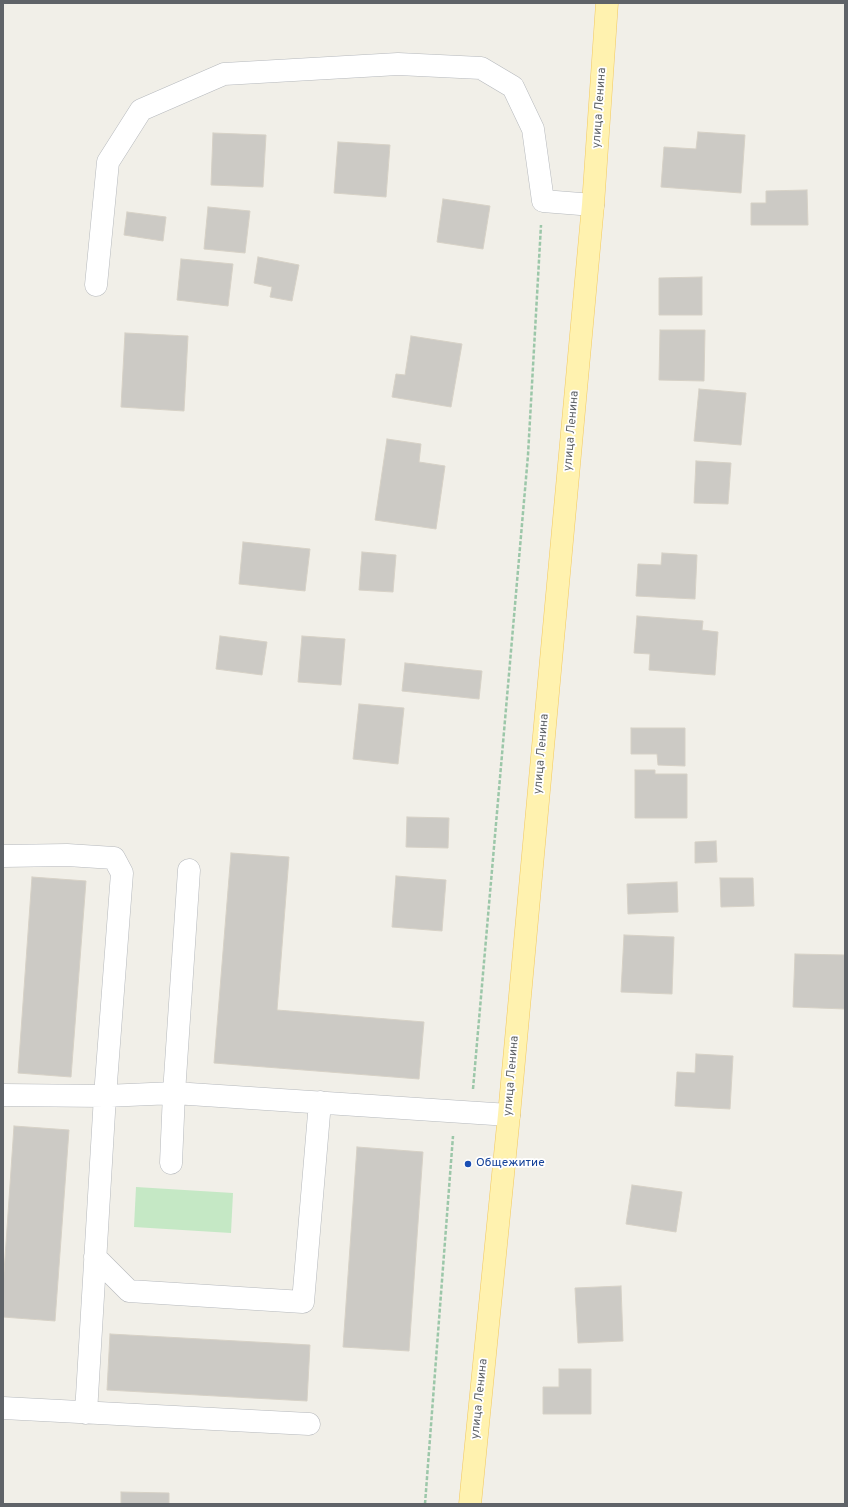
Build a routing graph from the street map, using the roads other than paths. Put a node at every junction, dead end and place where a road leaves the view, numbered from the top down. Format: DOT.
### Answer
graph roads {
  1 [pos="607,3"];
  2 [pos="593,205"];
  3 [pos="96,285"];
  4 [pos="3,856"];
  5 [pos="190,870"];
  6 [pos="174,1093"];
  7 [pos="3,1095"];
  8 [pos="105,1096"];
  9 [pos="320,1102"];
  10 [pos="508,1115"];
  11 [pos="171,1163"];
  12 [pos="95,1257"];
  13 [pos="3,1408"];
  14 [pos="86,1413"];
  15 [pos="309,1424"];
  16 [pos="470,1504"];
  1 -- 2 [label="main road, улица Ленина"];
  2 -- 3 [label="street"];
  2 -- 10 [label="main road, улица Ленина"];
  4 -- 8 [label="street"];
  5 -- 6 [label="street"];
  6 -- 8 [label="street"];
  6 -- 9 [label="street"];
  6 -- 11 [label="street"];
  7 -- 8 [label="street"];
  8 -- 12 [label="street"];
  9 -- 10 [label="street"];
  9 -- 12 [label="street"];
  10 -- 16 [label="main road, улица Ленина"];
  12 -- 14 [label="street"];
  13 -- 14 [label="street"];
  14 -- 15 [label="street"];
}
